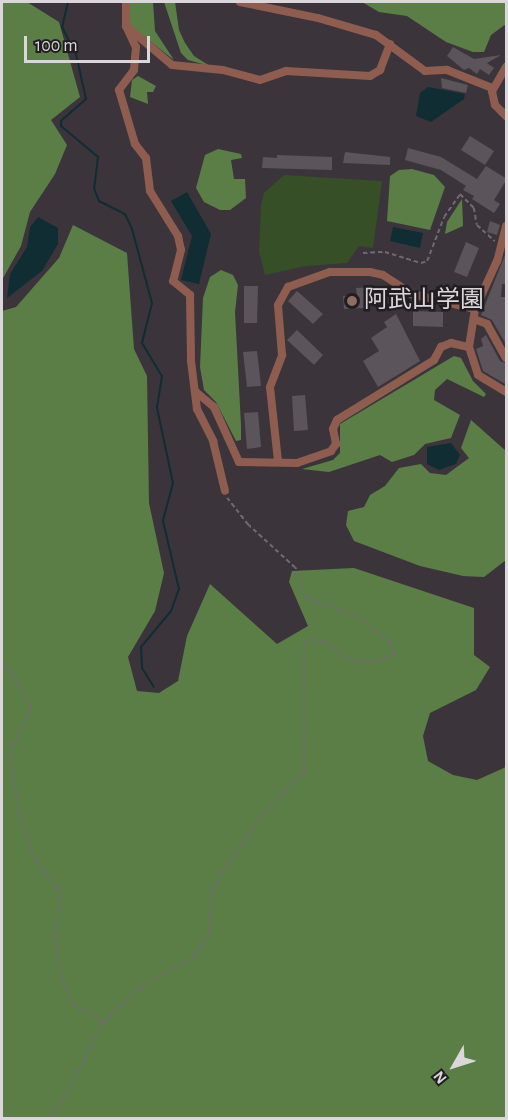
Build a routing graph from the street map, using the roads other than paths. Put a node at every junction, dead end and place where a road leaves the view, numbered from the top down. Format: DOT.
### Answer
graph roads {
  1 [pos="126,2"];
  2 [pos="240,2"];
  3 [pos="126,26"];
  4 [pos="390,44"];
  5 [pos="507,67"];
  6 [pos="492,88"];
  7 [pos="507,116"];
  8 [pos="507,226"];
  9 [pos="475,309"];
  10 [pos="474,319"];
  11 [pos="469,347"];
  12 [pos="507,358"];
  13 [pos="196,392"];
  14 [pos="507,392"];
  15 [pos="278,461"];
  16 [pos="225,491"];
  1 -- 3 [label="street"];
  2 -- 4 [label="street"];
  3 -- 4 [label="street"];
  3 -- 13 [label="street"];
  4 -- 6 [label="street"];
  5 -- 6 [label="street"];
  6 -- 7 [label="street"];
  8 -- 9 [label="street"];
  9 -- 10 [label="street"];
  9 -- 15 [label="street"];
  10 -- 11 [label="street"];
  10 -- 12 [label="street"];
  11 -- 14 [label="street"];
  11 -- 15 [label="street"];
  13 -- 15 [label="street"];
  13 -- 16 [label="street"];
}
